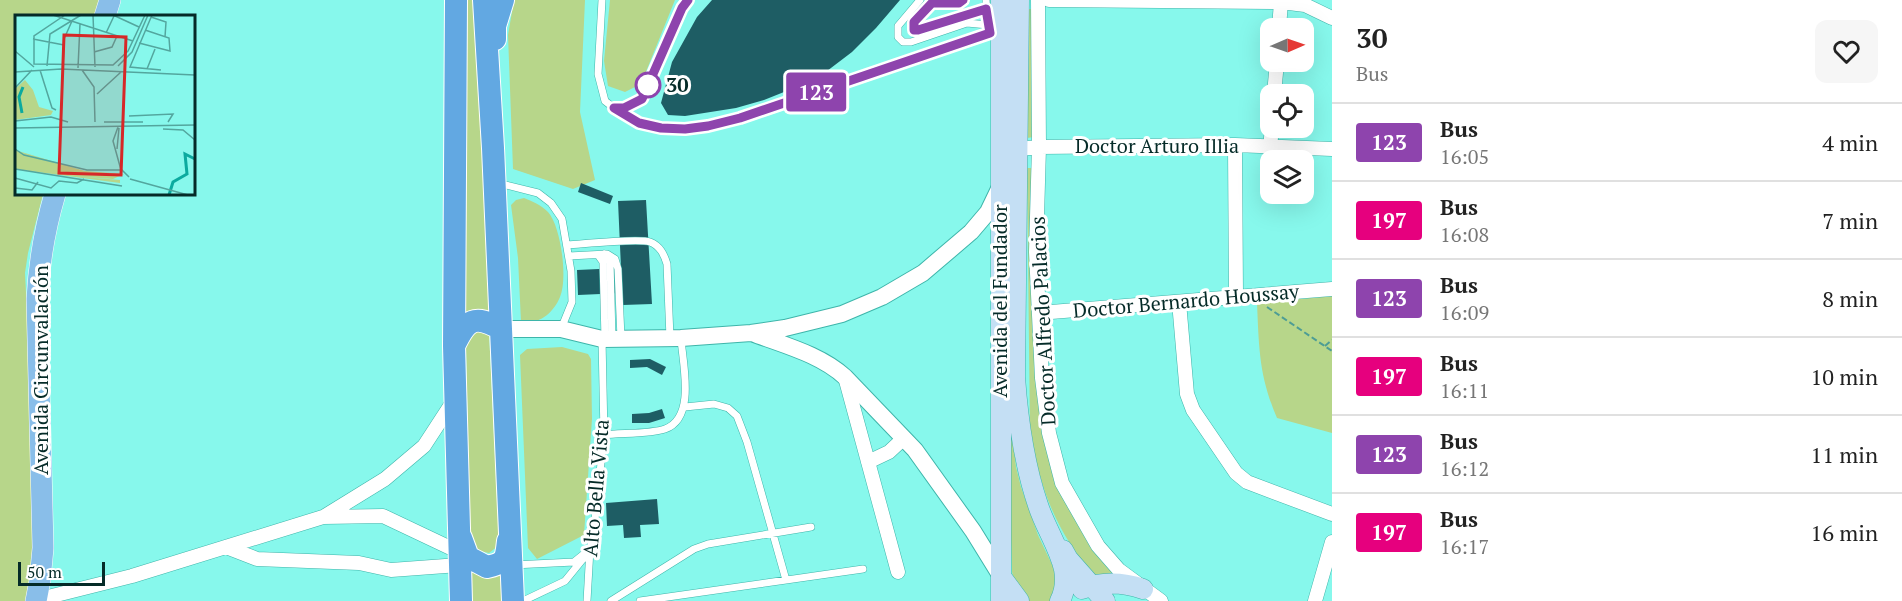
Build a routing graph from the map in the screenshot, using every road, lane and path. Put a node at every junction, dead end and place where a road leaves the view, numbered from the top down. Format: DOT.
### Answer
graph roads {
  1 [pos="110,0"];
  2 [pos="444,0"];
  3 [pos="456,0"];
  4 [pos="484,0"];
  5 [pos="503,0"];
  6 [pos="602,0"];
  7 [pos="688,0"];
  8 [pos="920,0"];
  9 [pos="963,0"];
  10 [pos="986,0"];
  11 [pos="1019,0"];
  12 [pos="1036,0"];
  13 [pos="1049,0"];
  14 [pos="1239,1"];
  15 [pos="1281,2"];
  16 [pos="994,5"];
  17 [pos="105,15"];
  18 [pos="1280,18"];
  19 [pos="1332,18"];
  20 [pos="989,29"];
  21 [pos="1001,66"];
  22 [pos="614,108"];
  23 [pos="1271,138"];
  24 [pos="1235,145"];
  25 [pos="1039,147"];
  26 [pos="1270,147"];
  27 [pos="493,148"];
  28 [pos="1018,149"];
  29 [pos="1332,149"];
  30 [pos="494,182"];
  31 [pos="1000,187"];
  32 [pos="454,188"];
  33 [pos="55,195"];
  34 [pos="568,245"];
  35 [pos="601,255"];
  36 [pos="569,256"];
  37 [pos="1332,289"];
  38 [pos="1252,296"];
  39 [pos="1236,297"];
  40 [pos="1179,302"];
  41 [pos="1039,313"];
  42 [pos="561,328"];
  43 [pos="501,329"];
  44 [pos="751,333"];
  45 [pos="675,338"];
  46 [pos="610,339"];
  47 [pos="1332,340"];
  48 [pos="454,346"];
  49 [pos="1325,346"];
  50 [pos="1332,351"];
  51 [pos="845,377"];
  52 [pos="455,398"];
  53 [pos="685,407"];
  54 [pos="604,435"];
  55 [pos="904,438"];
  56 [pos="868,462"];
  57 [pos="1038,505"];
  58 [pos="1332,514"];
  59 [pos="458,516"];
  60 [pos="323,517"];
  61 [pos="811,527"];
  62 [pos="772,534"];
  63 [pos="1332,542"];
  64 [pos="226,547"];
  65 [pos="590,549"];
  66 [pos="459,558"];
  67 [pos="503,565"];
  68 [pos="863,569"];
  69 [pos="898,572"];
  70 [pos="1002,578"];
  71 [pos="786,580"];
  72 [pos="1091,586"];
  73 [pos="1143,590"];
  74 [pos="44,600"];
  75 [pos="461,601"];
  76 [pos="513,601"];
  77 [pos="523,601"];
  78 [pos="587,601"];
  79 [pos="611,601"];
  80 [pos="640,601"];
  81 [pos="1001,601"];
  82 [pos="1019,601"];
  83 [pos="1061,601"];
  84 [pos="1105,601"];
  85 [pos="1161,601"];
  86 [pos="1315,601"];
  1 -- 17 [label="main road"];
  2 -- 32 [label="highway"];
  3 -- 32 [label="highway"];
  4 -- 27 [label="highway"];
  5 -- 27 [label="highway"];
  6 -- 22 [label="lane"];
  7 -- 22 [label="lane"];
  8 -- 20 [label="lane"];
  9 -- 16 [label="lane"];
  10 -- 16 [label="lane"];
  11 -- 12 [label="street"];
  11 -- 28 [label="main road, Avenida del Fundador"];
  12 -- 25 [label="street, Doctor Alfredo Palacios"];
  13 -- 14 [label="street"];
  14 -- 15 [label="street"];
  15 -- 18 [label="street"];
  15 -- 19 [label="street"];
  16 -- 20 [label="lane"];
  16 -- 21 [label="main road, Avenida del Fundador"];
  20 -- 21 [label="lane"];
  20 -- 22 [label="lane"];
  21 -- 31 [label="main road, Avenida del Fundador"];
  23 -- 26 [label="street"];
  24 -- 25 [label="street, Doctor Arturo Illia"];
  24 -- 26 [label="street, Doctor Arturo Illia"];
  24 -- 39 [label="street"];
  25 -- 28 [label="street, Doctor Arturo Illia"];
  25 -- 41 [label="street, Doctor Alfredo Palacios"];
  26 -- 29 [label="street, Doctor Arturo Illia"];
  27 -- 30 [label="highway"];
  28 -- 57 [label="main road, Avenida del Fundador"];
  30 -- 34 [label="lane"];
  30 -- 43 [label="highway"];
  31 -- 44 [label="street"];
  31 -- 70 [label="main road, Avenida del Fundador"];
  32 -- 48 [label="highway"];
  33 -- 74 [label="main road, Avenida Circunvalación"];
  34 -- 36 [label="lane"];
  34 -- 45 [label="lane"];
  35 -- 36 [label="lane"];
  35 -- 46 [label="lane"];
  35 -- 46 [label="lane"];
  36 -- 42 [label="lane"];
  37 -- 38 [label="street, Doctor Bernardo Houssay"];
  38 -- 39 [label="street, Doctor Bernardo Houssay"];
  38 -- 49 [label="path"];
  39 -- 40 [label="street, Doctor Bernardo Houssay"];
  40 -- 41 [label="street, Doctor Bernardo Houssay"];
  40 -- 58 [label="street"];
  41 -- 73 [label="street, Doctor Alfredo Palacios"];
  42 -- 43 [label="street"];
  42 -- 46 [label="street"];
  43 -- 48 [label="highway"];
  43 -- 67 [label="highway"];
  44 -- 45 [label="street"];
  44 -- 51 [label="street"];
  45 -- 46 [label="street"];
  45 -- 53 [label="lane"];
  46 -- 54 [label="lane, Alto Bella Vista"];
  47 -- 49 [label="path"];
  48 -- 52 [label="highway"];
  49 -- 50 [label="path"];
  51 -- 55 [label="street"];
  51 -- 56 [label="street"];
  52 -- 59 [label="highway"];
  52 -- 60 [label="street"];
  53 -- 54 [label="lane"];
  53 -- 62 [label="lane"];
  54 -- 65 [label="lane, Alto Bella Vista"];
  55 -- 56 [label="street"];
  55 -- 70 [label="street"];
  56 -- 69 [label="street"];
  57 -- 72 [label="main road"];
  57 -- 83 [label="main road"];
  59 -- 66 [label="highway"];
  59 -- 67 [label="highway"];
  60 -- 64 [label="street"];
  60 -- 66 [label="street"];
  61 -- 62 [label="lane"];
  62 -- 71 [label="lane"];
  62 -- 79 [label="lane"];
  63 -- 86 [label="street"];
  64 -- 66 [label="street"];
  64 -- 74 [label="street"];
  65 -- 67 [label="lane"];
  65 -- 77 [label="lane"];
  65 -- 78 [label="lane, Alto Bella Vista"];
  66 -- 75 [label="highway"];
  67 -- 76 [label="highway"];
  68 -- 71 [label="lane"];
  70 -- 81 [label="main road, Avenida del Fundador"];
  70 -- 82 [label="main road"];
  71 -- 80 [label="lane"];
  72 -- 73 [label="main road"];
  72 -- 83 [label="main road"];
  72 -- 84 [label="main road"];
  73 -- 85 [label="street, Doctor Alfredo Palacios"];
}
